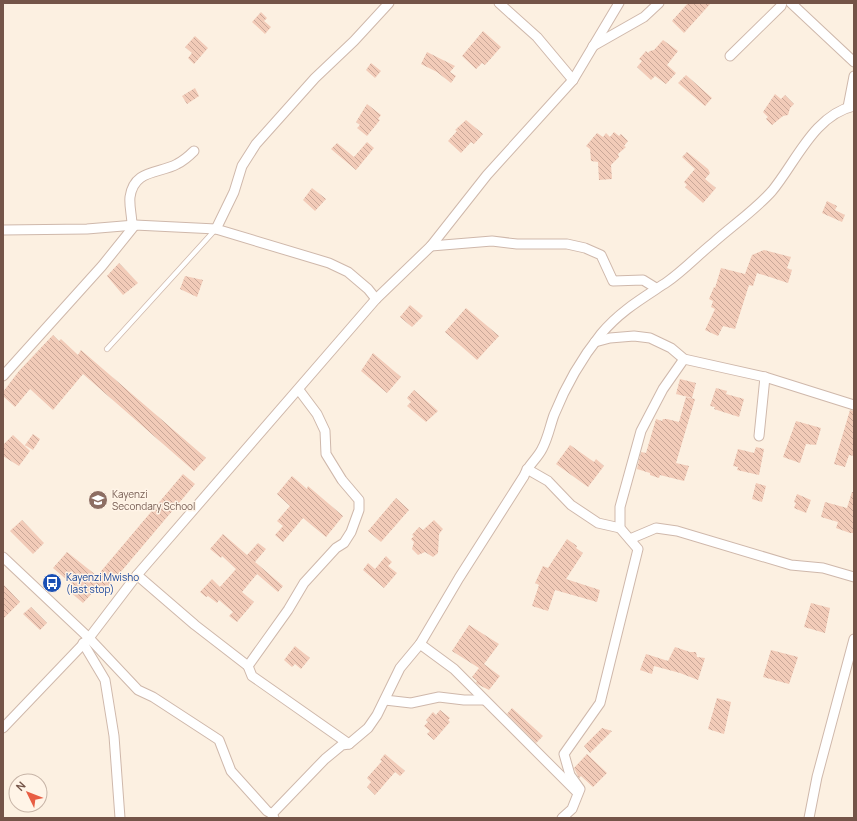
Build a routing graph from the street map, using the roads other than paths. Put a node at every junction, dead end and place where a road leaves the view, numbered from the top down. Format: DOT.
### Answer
graph roads {
  1 [pos="389,3"];
  2 [pos="499,3"];
  3 [pos="619,3"];
  4 [pos="659,3"];
  5 [pos="782,3"];
  6 [pos="791,3"];
  7 [pos="592,46"];
  8 [pos="730,56"];
  9 [pos="854,62"];
  10 [pos="854,76"];
  11 [pos="573,80"];
  12 [pos="851,106"];
  13 [pos="194,151"];
  14 [pos="135,225"];
  15 [pos="216,228"];
  16 [pos="3,230"];
  17 [pos="431,246"];
  18 [pos="656,288"];
  19 [pos="376,299"];
  20 [pos="595,342"];
  21 [pos="107,349"];
  22 [pos="684,359"];
  23 [pos="3,376"];
  24 [pos="765,377"];
  25 [pos="299,390"];
  26 [pos="854,405"];
  27 [pos="759,436"];
  28 [pos="527,469"];
  29 [pos="620,528"];
  30 [pos="630,539"];
  31 [pos="3,557"];
  32 [pos="137,576"];
  33 [pos="854,577"];
  34 [pos="854,639"];
  35 [pos="86,640"];
  36 [pos="420,644"];
  37 [pos="248,666"];
  38 [pos="385,700"];
  39 [pos="484,700"];
  40 [pos="4,725"];
  41 [pos="348,744"];
  42 [pos="578,793"];
  43 [pos="273,816"];
  44 [pos="120,818"];
  45 [pos="562,818"];
  46 [pos="809,818"];
  1 -- 15 [label="street"];
  2 -- 11 [label="street"];
  3 -- 7 [label="street"];
  4 -- 7 [label="street"];
  5 -- 8 [label="street"];
  6 -- 9 [label="street"];
  7 -- 11 [label="street"];
  10 -- 12 [label="street"];
  11 -- 17 [label="street"];
  12 -- 18 [label="street"];
  13 -- 14 [label="street"];
  14 -- 15 [label="street"];
  14 -- 16 [label="street"];
  14 -- 23 [label="street"];
  15 -- 19 [label="street"];
  15 -- 21 [label="lane"];
  17 -- 18 [label="street"];
  17 -- 19 [label="street"];
  18 -- 20 [label="street"];
  19 -- 25 [label="street"];
  20 -- 22 [label="street"];
  20 -- 28 [label="street"];
  22 -- 24 [label="street"];
  22 -- 29 [label="street"];
  24 -- 26 [label="street"];
  24 -- 27 [label="street"];
  25 -- 32 [label="street"];
  25 -- 37 [label="street"];
  28 -- 29 [label="street"];
  28 -- 36 [label="street"];
  29 -- 30 [label="street"];
  30 -- 33 [label="street"];
  30 -- 42 [label="street"];
  31 -- 35 [label="street"];
  32 -- 35 [label="street"];
  32 -- 37 [label="street"];
  34 -- 46 [label="street"];
  35 -- 40 [label="street"];
  35 -- 43 [label="street"];
  35 -- 44 [label="street"];
  36 -- 38 [label="street"];
  36 -- 39 [label="street"];
  37 -- 41 [label="street"];
  38 -- 39 [label="street"];
  38 -- 41 [label="street"];
  39 -- 42 [label="street"];
  41 -- 43 [label="street"];
  42 -- 45 [label="street"];
}
